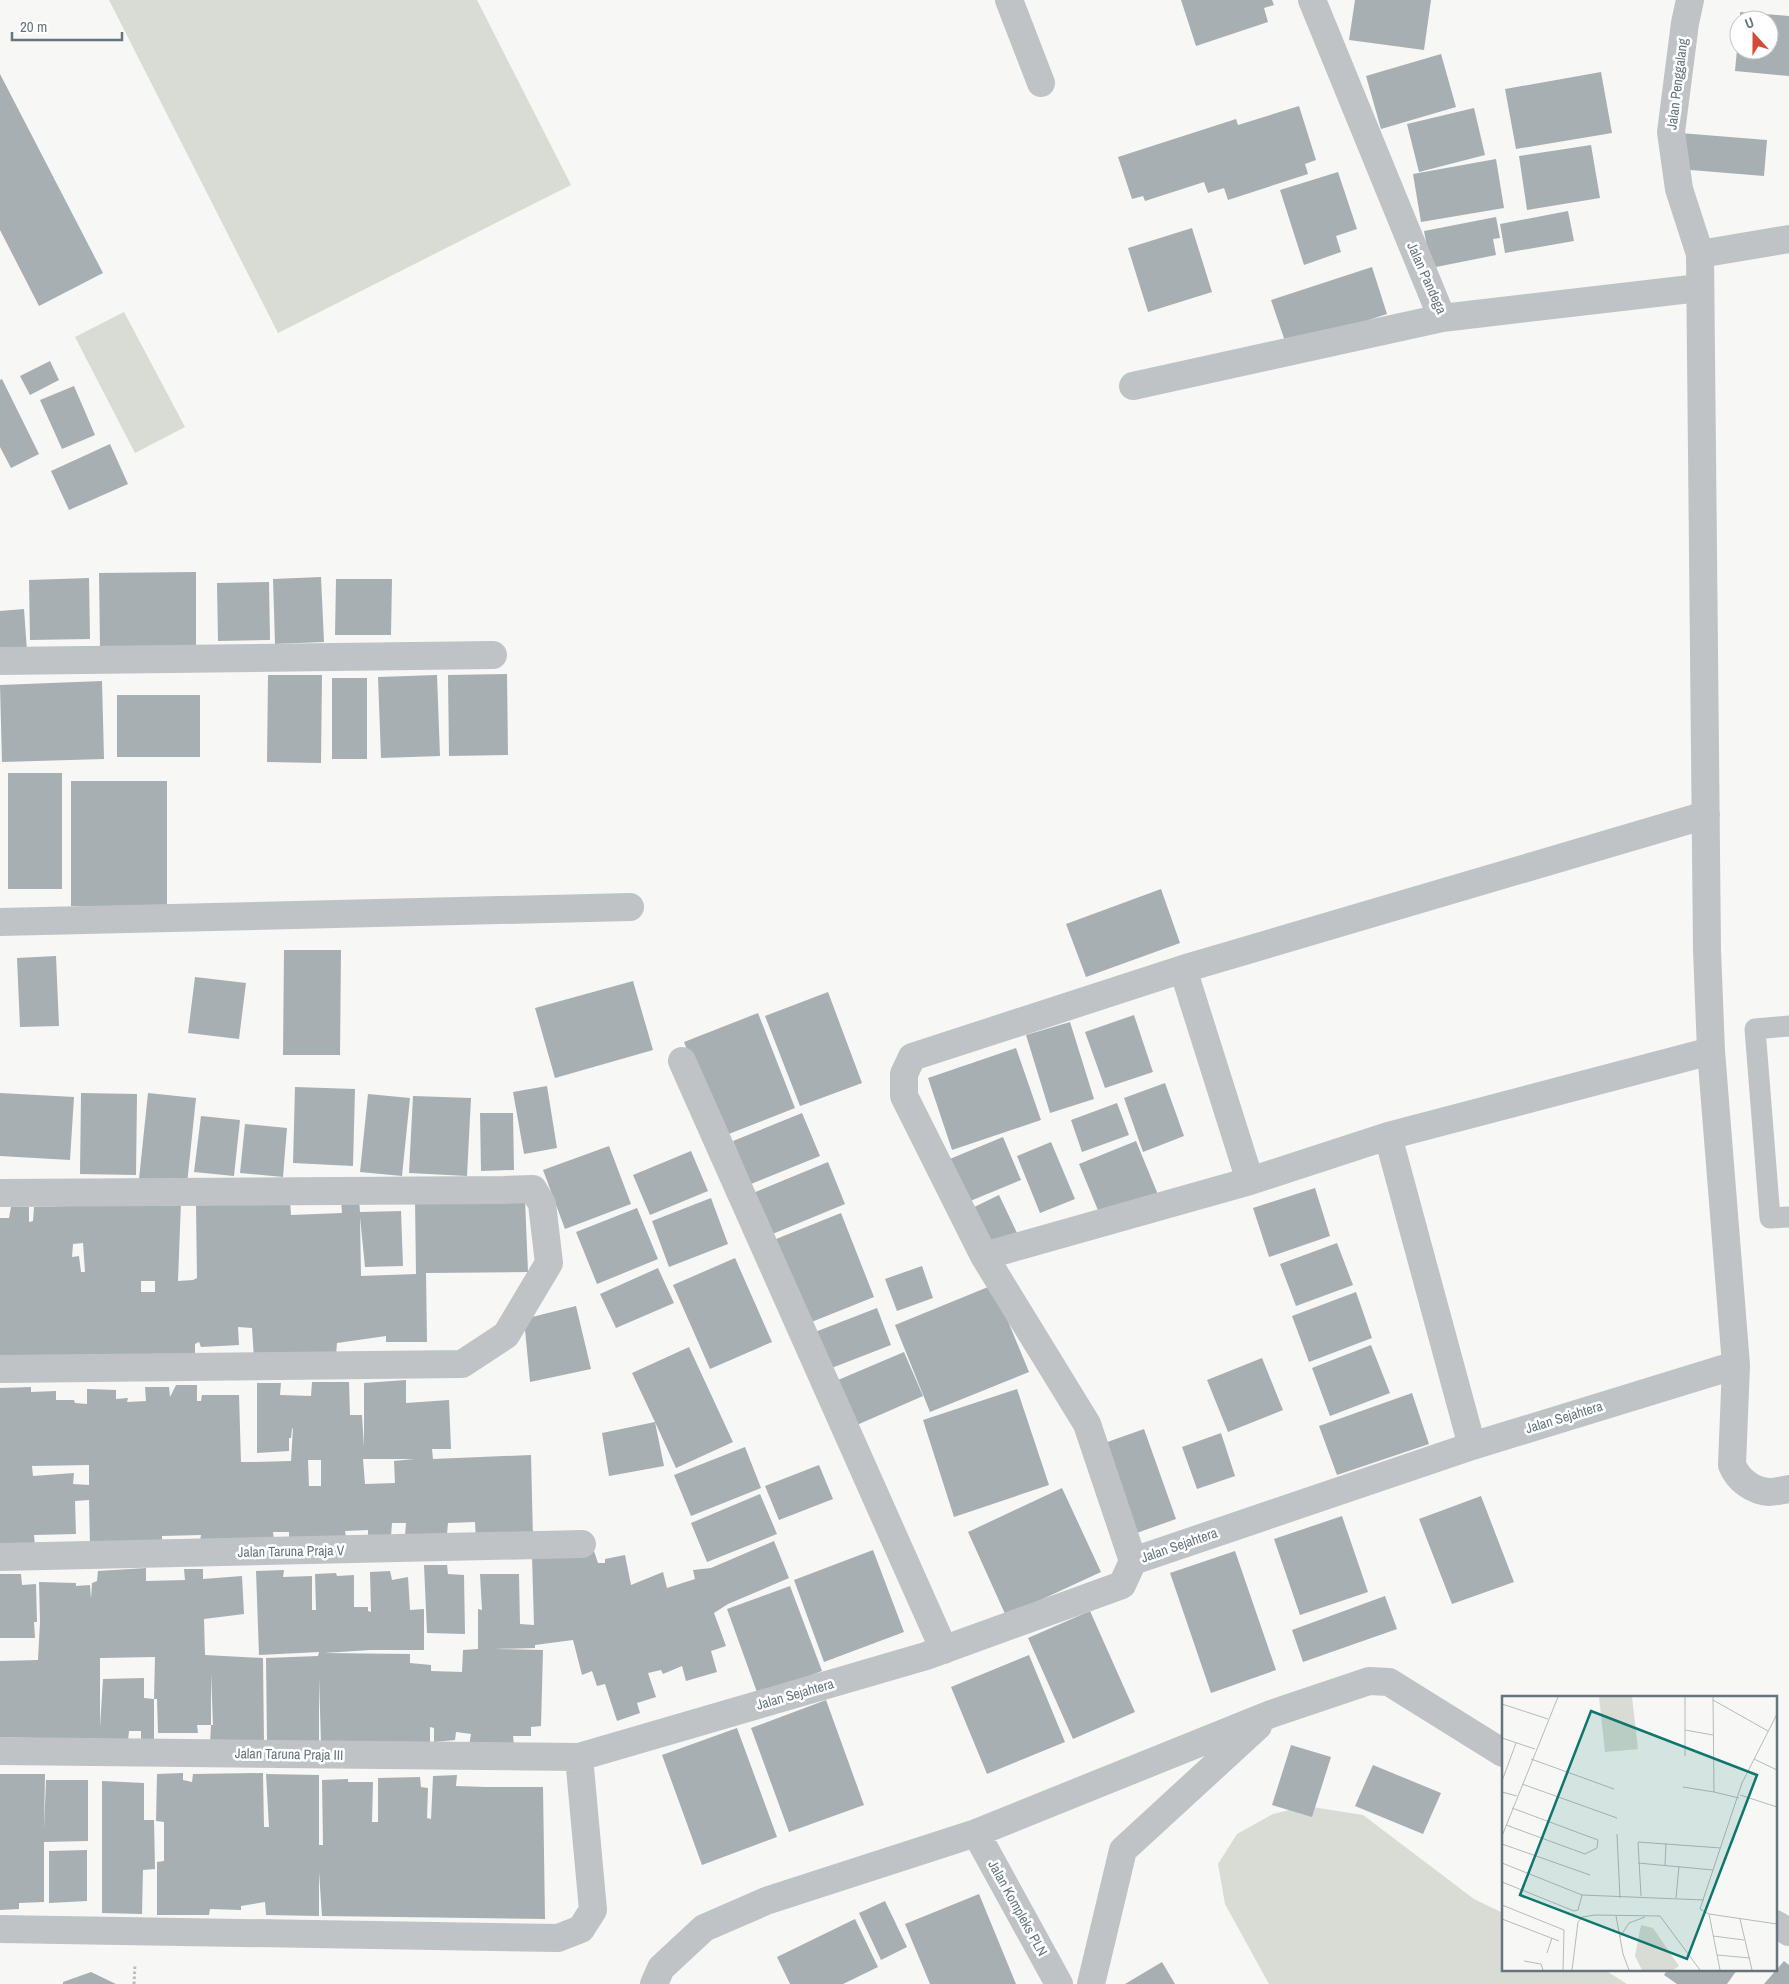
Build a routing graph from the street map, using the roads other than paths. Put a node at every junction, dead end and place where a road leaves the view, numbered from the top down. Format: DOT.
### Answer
graph roads {
  1 [pos="1009,0"];
  2 [pos="1312,0"];
  3 [pos="1690,0"];
  4 [pos="1041,83"];
  5 [pos="1789,239"];
  6 [pos="1700,254"];
  7 [pos="1699,288"];
  8 [pos="1442,318"];
  9 [pos="1133,386"];
  10 [pos="493,655"];
  11 [pos="0,661"];
  12 [pos="1706,815"];
  13 [pos="630,907"];
  14 [pos="0,922"];
  15 [pos="1183,969"];
  16 [pos="1789,1026"];
  17 [pos="1711,1051"];
  18 [pos="682,1061"];
  19 [pos="1388,1136"];
  20 [pos="1250,1181"];
  21 [pos="0,1193"];
  22 [pos="1789,1217"];
  23 [pos="984,1256"];
  24 [pos="1736,1365"];
  25 [pos="0,1370"];
  26 [pos="1472,1446"];
  27 [pos="1789,1489"];
  28 [pos="582,1544"];
  29 [pos="0,1557"];
  30 [pos="1133,1561"];
  31 [pos="944,1650"];
  32 [pos="1271,1714"];
  33 [pos="0,1751"];
  34 [pos="1502,1752"];
  35 [pos="579,1757"];
  36 [pos="976,1832"];
  37 [pos="1776,1925"];
  38 [pos="0,1929"];
  39 [pos="1789,1932"];
  40 [pos="654,1984"];
  41 [pos="1059,1984"];
  42 [pos="1091,1984"];
  1 -- 4 [label="street"];
  2 -- 8 [label="street, Jalan Pandega"];
  3 -- 6 [label="street, Jalan Penggalang"];
  5 -- 6 [label="street"];
  6 -- 7 [label="street, Jalan Penggalang"];
  7 -- 8 [label="street, Jalan Pandega"];
  7 -- 12 [label="street, Jalan Penggalang"];
  8 -- 9 [label="street"];
  10 -- 11 [label="street"];
  12 -- 15 [label="street"];
  12 -- 17 [label="street, Jalan Penggalang"];
  13 -- 14 [label="street"];
  15 -- 20 [label="street"];
  15 -- 23 [label="street"];
  16 -- 22 [label="lane"];
  17 -- 19 [label="street"];
  17 -- 24 [label="street, Jalan Penggalang"];
  18 -- 31 [label="street"];
  19 -- 20 [label="street"];
  19 -- 26 [label="street"];
  20 -- 23 [label="street"];
  21 -- 25 [label="street"];
  23 -- 30 [label="street"];
  24 -- 26 [label="street, Jalan Sejahtera"];
  24 -- 27 [label="street, Jalan Penggalang"];
  26 -- 30 [label="street, Jalan Sejahtera"];
  28 -- 29 [label="street, Jalan Taruna Praja V"];
  30 -- 31 [label="street, Jalan Sejahtera"];
  31 -- 35 [label="street, Jalan Sejahtera"];
  32 -- 34 [label="street"];
  32 -- 36 [label="street"];
  32 -- 42 [label="street"];
  33 -- 35 [label="street, Jalan Taruna Praja III"];
  35 -- 38 [label="street"];
  36 -- 40 [label="street"];
  36 -- 41 [label="street, Jalan Kompleks PLN"];
  37 -- 39 [label="street"];
}
